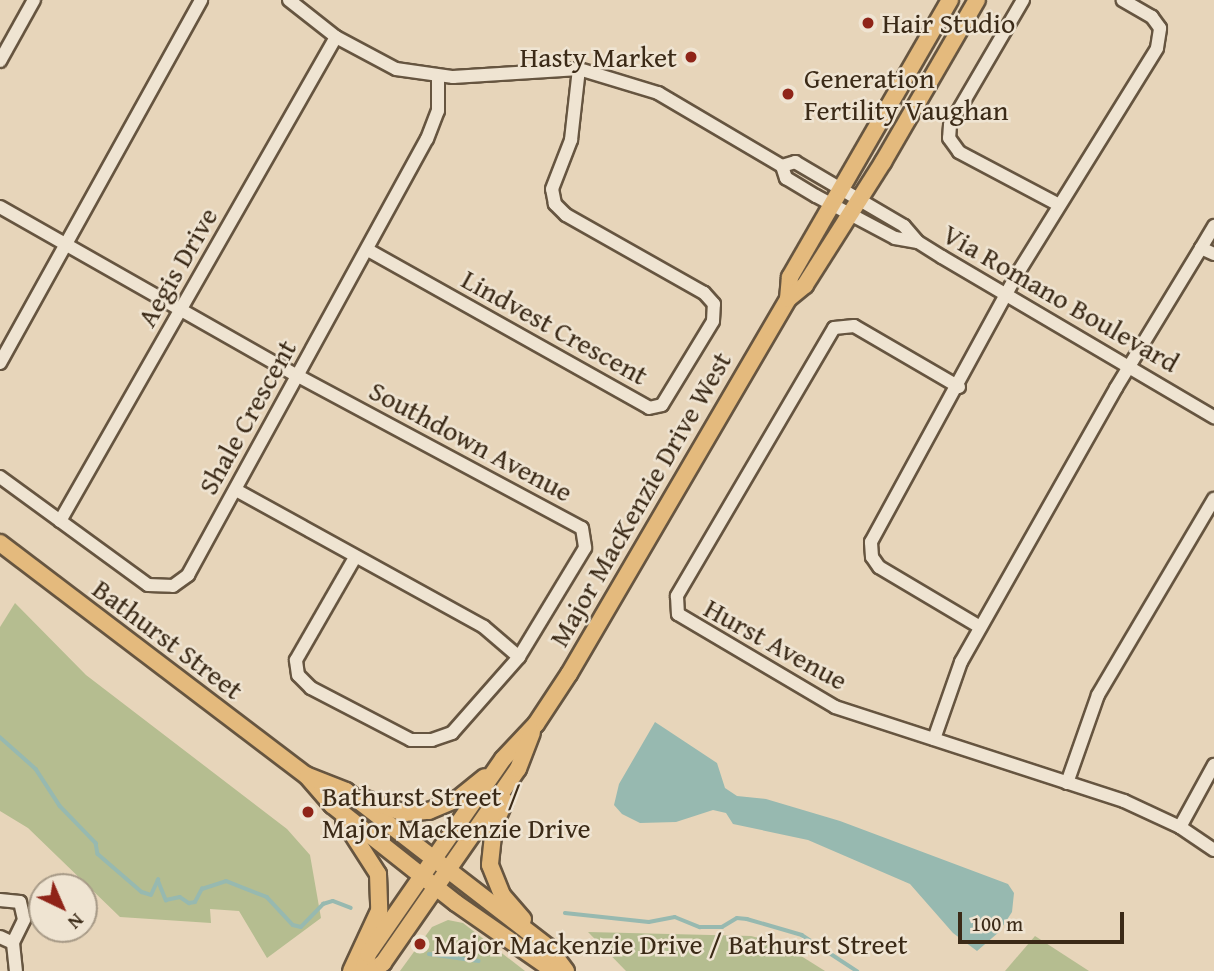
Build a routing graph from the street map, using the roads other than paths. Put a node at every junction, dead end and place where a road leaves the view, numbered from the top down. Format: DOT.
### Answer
graph roads {
  1 [pos="34,0"];
  2 [pos="201,0"];
  3 [pos="289,0"];
  4 [pos="950,0"];
  5 [pos="977,0"];
  6 [pos="1023,0"];
  7 [pos="1123,0"];
  8 [pos="335,37"];
  9 [pos="0,61"];
  10 [pos="579,69"];
  11 [pos="438,77"];
  12 [pos="782,166"];
  13 [pos="841,189"];
  14 [pos="832,204"];
  15 [pos="1059,205"];
  16 [pos="855,206"];
  17 [pos="0,207"];
  18 [pos="1214,226"];
  19 [pos="66,245"];
  20 [pos="1201,248"];
  21 [pos="368,250"];
  22 [pos="1214,254"];
  23 [pos="1007,294"];
  24 [pos="788,299"];
  25 [pos="181,310"];
  26 [pos="0,363"];
  27 [pos="1129,366"];
  28 [pos="298,376"];
  29 [pos="959,387"];
  30 [pos="1214,417"];
  31 [pos="0,477"];
  32 [pos="236,490"];
  33 [pos="1214,499"];
  34 [pos="60,521"];
  35 [pos="0,542"];
  36 [pos="354,559"];
  37 [pos="980,627"];
  38 [pos="519,657"];
  39 [pos="536,724"];
  40 [pos="934,739"];
  41 [pos="1214,765"];
  42 [pos="498,767"];
  43 [pos="518,769"];
  44 [pos="306,775"];
  45 [pos="1068,783"];
  46 [pos="346,791"];
  47 [pos="332,805"];
  48 [pos="1180,827"];
  49 [pos="1214,850"];
  50 [pos="435,860"];
  51 [pos="448,870"];
  52 [pos="430,881"];
  53 [pos="0,900"];
  54 [pos="0,937"];
  55 [pos="13,943"];
  56 [pos="548,947"];
  57 [pos="16,971"];
  58 [pos="351,971"];
  59 [pos="363,971"];
  60 [pos="372,971"];
  61 [pos="554,971"];
  62 [pos="566,971"];
  1 -- 9 [label="street"];
  2 -- 19 [label="street"];
  3 -- 8 [label="street"];
  4 -- 13 [label="main road, Major MacKenzie Drive West"];
  5 -- 16 [label="main road, Major MacKenzie Drive West"];
  6 -- 15 [label="street"];
  7 -- 15 [label="street"];
  8 -- 11 [label="street"];
  8 -- 25 [label="street, Aegis Drive"];
  10 -- 11 [label="street"];
  10 -- 12 [label="street"];
  10 -- 21 [label="street, Lindvest Crescent"];
  11 -- 21 [label="street, Shale Crescent"];
  12 -- 13 [label="street"];
  12 -- 14 [label="street, Via Romano Boulevard"];
  13 -- 14 [label="main road, Major MacKenzie Drive West"];
  13 -- 16 [label="street"];
  14 -- 16 [label="street, Via Romano Boulevard"];
  14 -- 24 [label="main road, Major MacKenzie Drive West"];
  15 -- 23 [label="street"];
  16 -- 23 [label="street, Via Romano Boulevard"];
  16 -- 24 [label="main road, Major MacKenzie Drive West"];
  17 -- 19 [label="street, Southdown Avenue"];
  18 -- 20 [label="street"];
  19 -- 25 [label="street, Southdown Avenue"];
  19 -- 26 [label="street"];
  20 -- 22 [label="street"];
  20 -- 27 [label="street"];
  21 -- 28 [label="street, Shale Crescent"];
  23 -- 27 [label="street, Via Romano Boulevard"];
  23 -- 29 [label="street"];
  24 -- 39 [label="main road, Major MacKenzie Drive West"];
  25 -- 28 [label="street, Southdown Avenue"];
  25 -- 34 [label="street, Aegis Drive"];
  27 -- 30 [label="street, Via Romano Boulevard"];
  27 -- 37 [label="street"];
  28 -- 32 [label="street, Shale Crescent"];
  28 -- 38 [label="street, Southdown Avenue"];
  29 -- 37 [label="street"];
  29 -- 40 [label="street, Hurst Avenue"];
  31 -- 34 [label="street, Shale Crescent"];
  32 -- 34 [label="street, Shale Crescent"];
  32 -- 36 [label="street"];
  33 -- 45 [label="street"];
  35 -- 44 [label="main road, Bathurst Street"];
  36 -- 38 [label="street"];
  36 -- 38 [label="street, Southdown Avenue"];
  37 -- 40 [label="street"];
  39 -- 42 [label="main road, Major MacKenzie Drive West"];
  39 -- 43 [label="main road, Major MacKenzie Drive West"];
  40 -- 45 [label="street, Hurst Avenue"];
  41 -- 48 [label="street"];
  42 -- 46 [label="main road"];
  42 -- 50 [label="main road, Major MacKenzie Drive West"];
  43 -- 51 [label="main road, Major MacKenzie Drive West"];
  43 -- 56 [label="main road"];
  44 -- 46 [label="main road, Bathurst Street"];
  44 -- 47 [label="main road, Bathurst Street"];
  45 -- 48 [label="street, Hurst Avenue"];
  46 -- 50 [label="main road, Bathurst Street"];
  47 -- 52 [label="main road, Bathurst Street"];
  47 -- 58 [label="main road"];
  48 -- 49 [label="street, Hurst Avenue"];
  50 -- 51 [label="main road, Bathurst Street"];
  50 -- 52 [label="main road, Major MacKenzie Drive West"];
  51 -- 52 [label="main road, Major MacKenzie Drive West"];
  51 -- 56 [label="main road, Bathurst Street"];
  52 -- 59 [label="main road, Major MacKenzie Drive West"];
  52 -- 60 [label="main road, Major MacKenzie Drive West"];
  52 -- 61 [label="main road, Bathurst Street"];
  53 -- 55 [label="street"];
  54 -- 55 [label="street"];
  55 -- 57 [label="street"];
  56 -- 62 [label="main road, Bathurst Street"];
}
